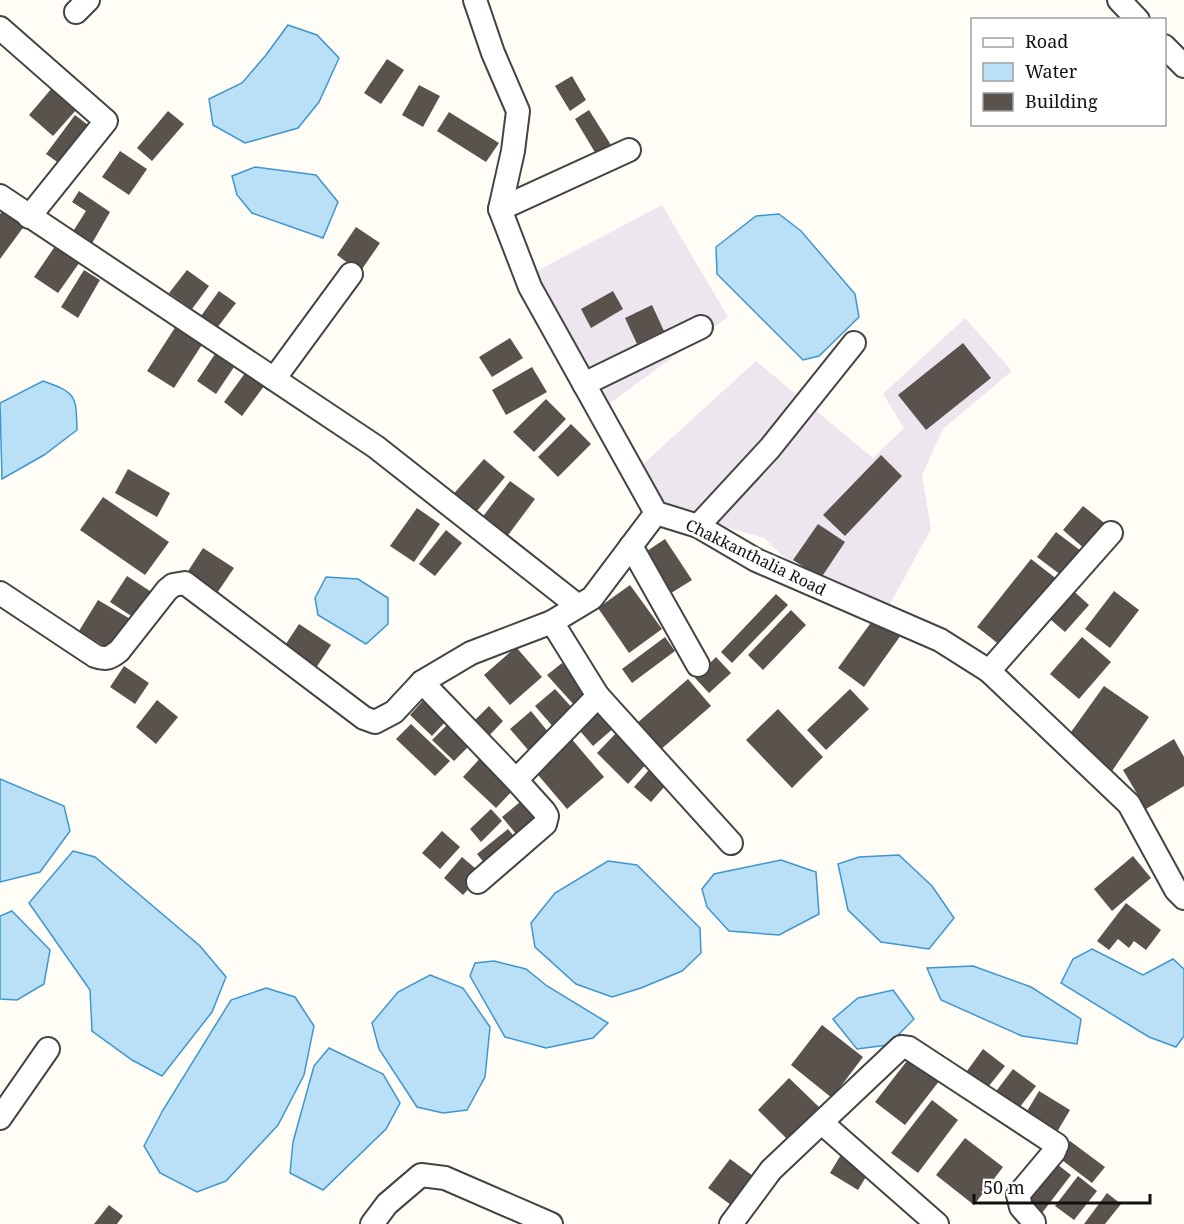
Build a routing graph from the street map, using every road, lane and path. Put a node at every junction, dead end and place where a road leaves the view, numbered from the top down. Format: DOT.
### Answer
graph roads {
  1 [pos="475,0"];
  2 [pos="1119,0"];
  3 [pos="1136,18"];
  4 [pos="1,32"];
  5 [pos="1166,48"];
  6 [pos="1184,66"];
  7 [pos="629,150"];
  8 [pos="0,196"];
  9 [pos="500,209"];
  10 [pos="28,217"];
  11 [pos="351,274"];
  12 [pos="701,327"];
  13 [pos="854,344"];
  14 [pos="274,379"];
  15 [pos="584,384"];
  16 [pos="656,513"];
  17 [pos="698,526"];
  18 [pos="1111,533"];
  19 [pos="631,546"];
  20 [pos="0,593"];
  21 [pos="578,606"];
  22 [pos="552,622"];
  23 [pos="698,665"];
  24 [pos="989,672"];
  25 [pos="422,682"];
  26 [pos="598,696"];
  27 [pos="516,780"];
  28 [pos="731,843"];
  29 [pos="478,882"];
  30 [pos="1181,890"];
  31 [pos="48,1049"];
  32 [pos="0,1118"];
  33 [pos="822,1123"];
  34 [pos="1034,1223"];
  35 [pos="372,1224"];
  36 [pos="551,1224"];
  37 [pos="731,1224"];
  38 [pos="937,1224"];
  1 -- 9 [label="street"];
  2 -- 3 [label="street"];
  4 -- 10 [label="street"];
  5 -- 6 [label="street"];
  7 -- 9 [label="street"];
  8 -- 10 [label="street"];
  9 -- 15 [label="street"];
  10 -- 14 [label="street"];
  11 -- 14 [label="street"];
  12 -- 15 [label="street"];
  13 -- 17 [label="street"];
  14 -- 21 [label="street"];
  15 -- 16 [label="street"];
  16 -- 17 [label="street, Chakkanthalia Road"];
  16 -- 19 [label="street"];
  17 -- 24 [label="street, Chakkanthalia Road"];
  18 -- 24 [label="street"];
  19 -- 21 [label="street"];
  19 -- 23 [label="street"];
  20 -- 25 [label="street"];
  21 -- 22 [label="street"];
  22 -- 25 [label="street"];
  22 -- 26 [label="street"];
  24 -- 30 [label="street, Chakkanthalia Road"];
  25 -- 27 [label="street"];
  26 -- 27 [label="street"];
  26 -- 28 [label="street"];
  27 -- 29 [label="street"];
  31 -- 32 [label="street"];
  33 -- 34 [label="street"];
  33 -- 37 [label="street"];
  33 -- 38 [label="street"];
  35 -- 36 [label="street"];
}
